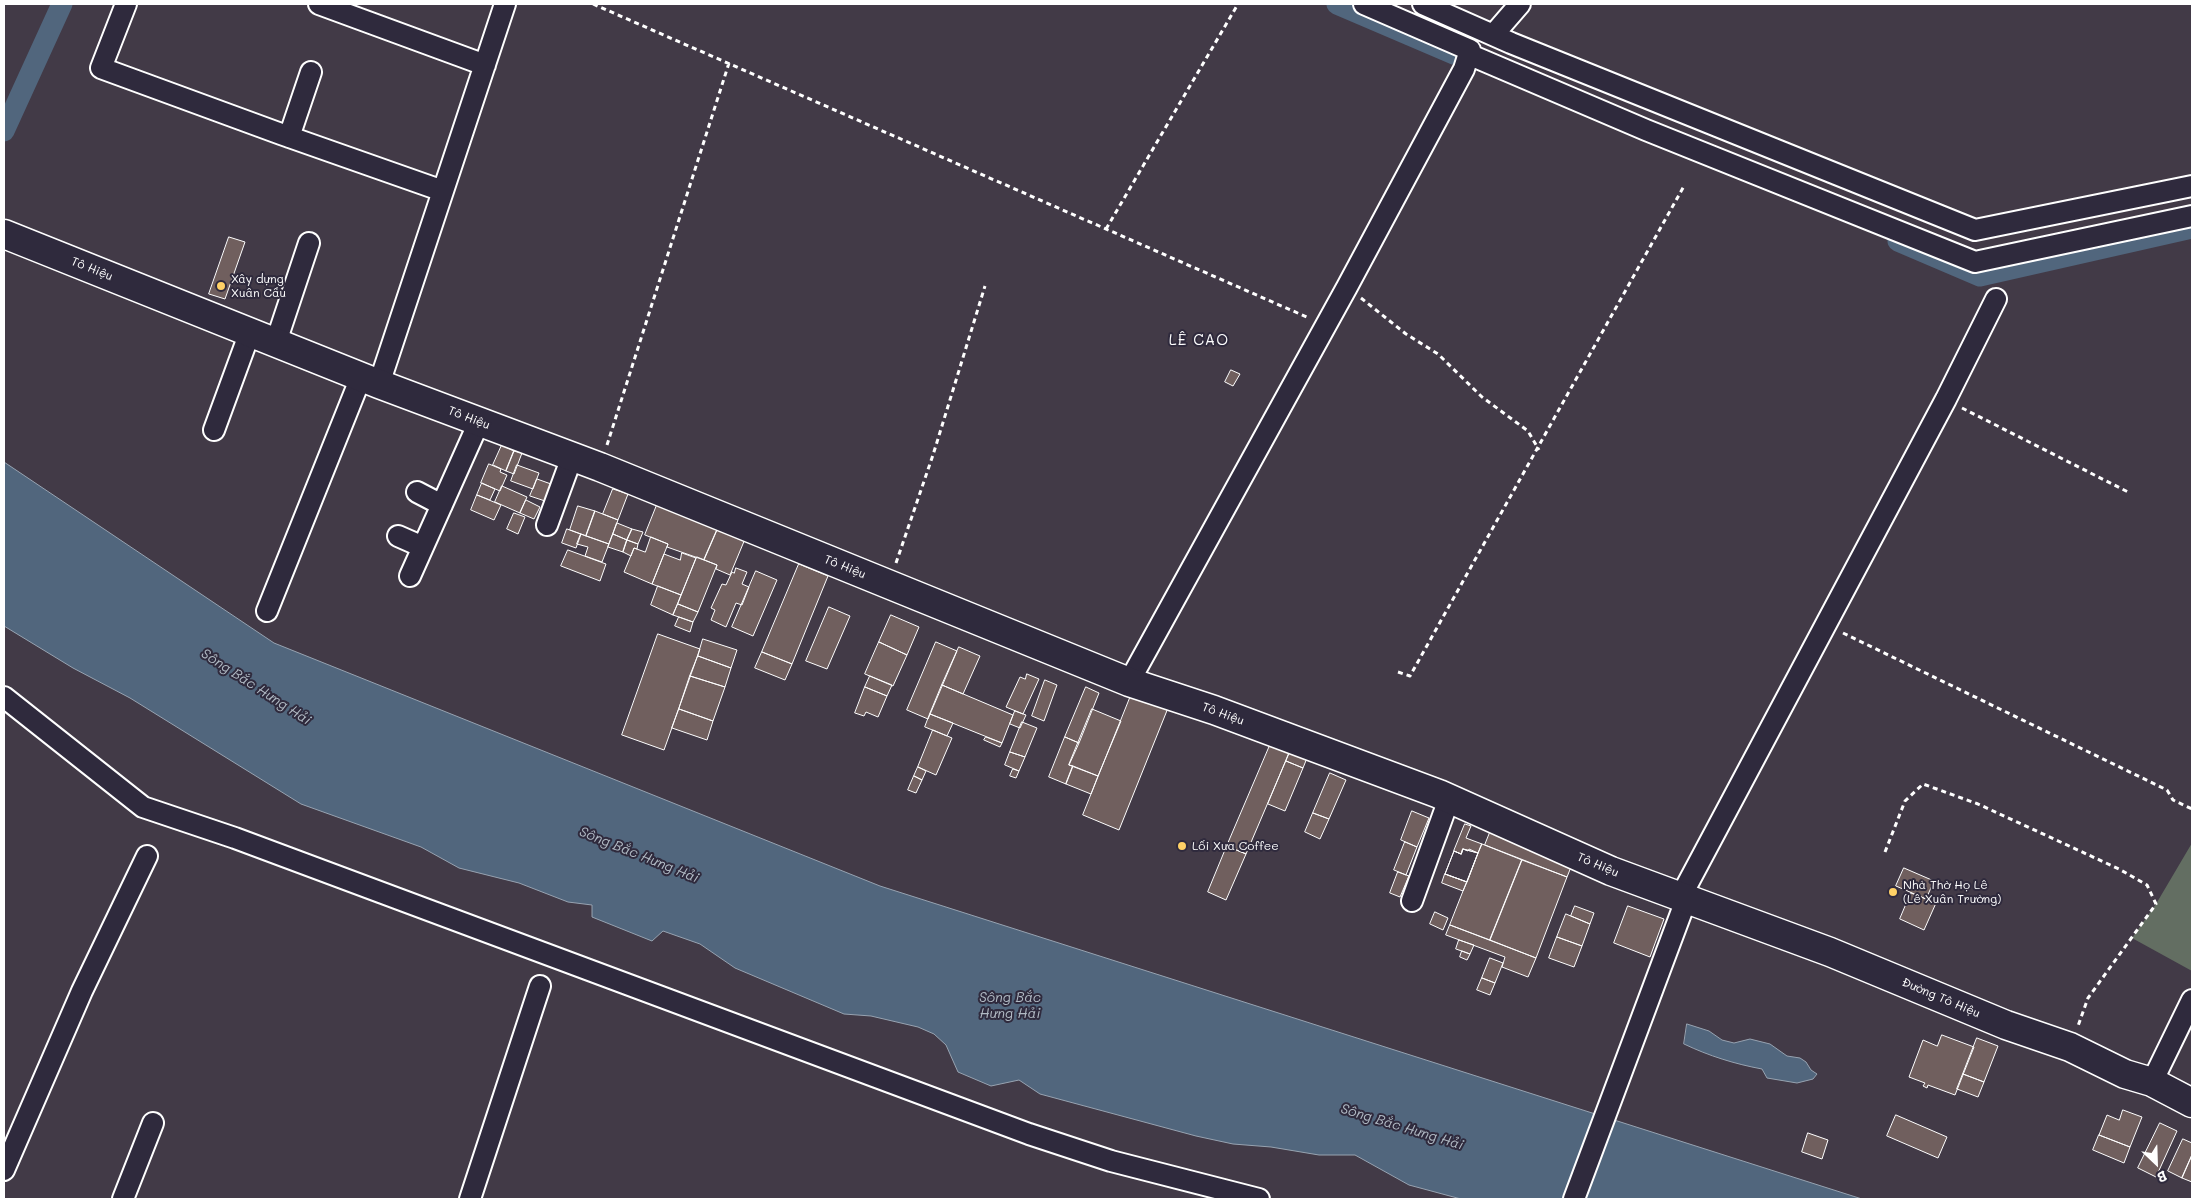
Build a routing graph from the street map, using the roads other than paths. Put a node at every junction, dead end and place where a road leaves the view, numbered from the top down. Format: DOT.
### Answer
graph roads {
  1 [pos="126,4"];
  2 [pos="319,4"];
  3 [pos="505,4"];
  4 [pos="1364,4"];
  5 [pos="1423,4"];
  6 [pos="1520,4"];
  7 [pos="1463,21"];
  8 [pos="1494,34"];
  9 [pos="1461,48"];
  10 [pos="485,65"];
  11 [pos="311,72"];
  12 [pos="289,137"];
  13 [pos="2192,186"];
  14 [pos="443,191"];
  15 [pos="2192,216"];
  16 [pos="4,234"];
  17 [pos="309,243"];
  18 [pos="1996,299"];
  19 [pos="250,332"];
  20 [pos="276,342"];
  21 [pos="370,380"];
  22 [pos="479,422"];
  23 [pos="214,430"];
  24 [pos="572,457"];
  25 [pos="417,492"];
  26 [pos="442,506"];
  27 [pos="547,525"];
  28 [pos="398,536"];
  29 [pos="423,547"];
  30 [pos="410,576"];
  31 [pos="268,611"];
  32 [pos="1129,682"];
  33 [pos="4,697"];
  34 [pos="1449,798"];
  35 [pos="147,856"];
  36 [pos="1683,899"];
  37 [pos="1412,901"];
  38 [pos="540,986"];
  39 [pos="2192,1000"];
  40 [pos="2152,1082"];
  41 [pos="2191,1098"];
  42 [pos="153,1123"];
  43 [pos="4,1170"];
  44 [pos="122,1199"];
  45 [pos="470,1199"];
  46 [pos="1259,1199"];
  47 [pos="1574,1199"];
  1 -- 12 [label="street"];
  2 -- 10 [label="street"];
  3 -- 10 [label="street"];
  4 -- 9 [label="street"];
  5 -- 7 [label="street"];
  6 -- 8 [label="street"];
  7 -- 8 [label="street"];
  7 -- 9 [label="street"];
  8 -- 13 [label="street"];
  9 -- 15 [label="street"];
  9 -- 32 [label="street"];
  10 -- 14 [label="street"];
  11 -- 12 [label="street"];
  12 -- 14 [label="street"];
  14 -- 21 [label="street"];
  16 -- 19 [label="main road, Tô Hiệu"];
  17 -- 20 [label="street"];
  18 -- 36 [label="street"];
  19 -- 20 [label="main road, Tô Hiệu"];
  19 -- 23 [label="street"];
  20 -- 21 [label="main road, Tô Hiệu"];
  21 -- 22 [label="main road, Tô Hiệu"];
  21 -- 31 [label="street"];
  22 -- 24 [label="main road, Tô Hiệu"];
  22 -- 26 [label="street"];
  24 -- 27 [label="street"];
  24 -- 32 [label="main road, Tô Hiệu"];
  25 -- 26 [label="street"];
  26 -- 29 [label="street"];
  28 -- 29 [label="street"];
  29 -- 30 [label="street"];
  32 -- 34 [label="main road, Tô Hiệu"];
  33 -- 46 [label="street"];
  34 -- 36 [label="main road, Tô Hiệu"];
  34 -- 37 [label="street"];
  35 -- 43 [label="street"];
  36 -- 40 [label="main road, Đường Tô Hiệu"];
  36 -- 47 [label="street"];
  38 -- 45 [label="street"];
  39 -- 40 [label="street"];
  40 -- 41 [label="main road, Đường Tô Hiệu"];
  42 -- 44 [label="street"];
}
